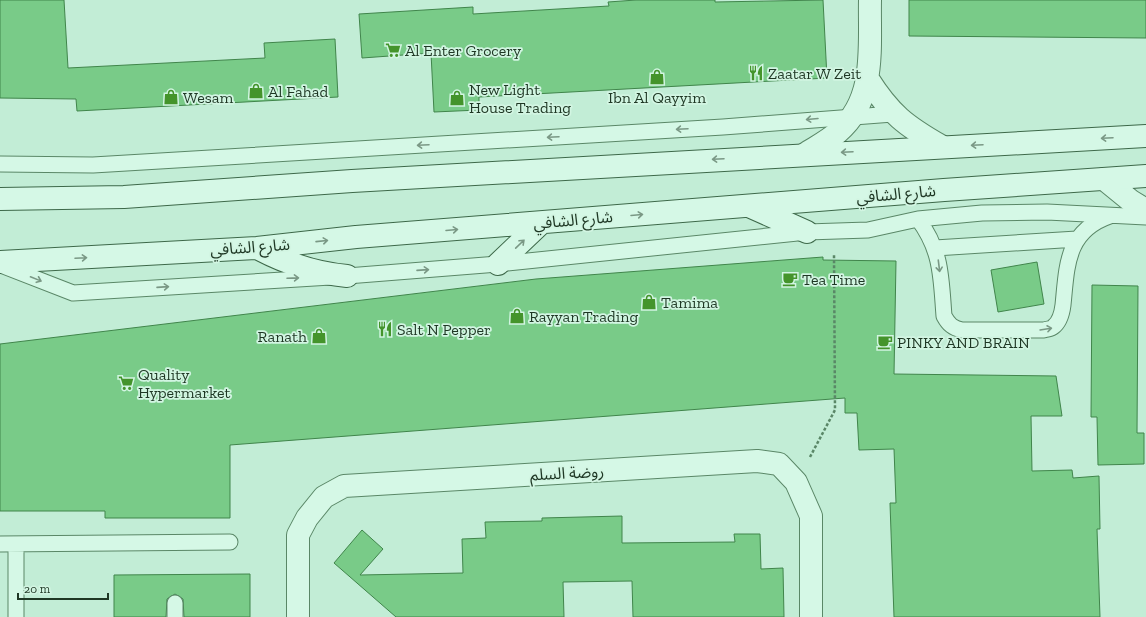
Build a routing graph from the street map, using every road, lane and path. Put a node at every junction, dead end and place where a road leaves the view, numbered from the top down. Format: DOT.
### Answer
graph roads {
  1 [pos="870,0"];
  2 [pos="868,79"];
  3 [pos="893,114"];
  4 [pos="854,115"];
  5 [pos="1146,136"];
  6 [pos="941,146"];
  7 [pos="805,154"];
  8 [pos="0,164"];
  9 [pos="1146,176"];
  10 [pos="1104,179"];
  11 [pos="0,199"];
  12 [pos="750,206"];
  13 [pos="1146,210"];
  14 [pos="1111,216"];
  15 [pos="1146,217"];
  16 [pos="918,219"];
  17 [pos="541,223"];
  18 [pos="807,232"];
  19 [pos="834,232"];
  20 [pos="1077,239"];
  21 [pos="256,248"];
  22 [pos="935,248"];
  23 [pos="0,263"];
  24 [pos="498,264"];
  25 [pos="347,276"];
  26 [pos="796,482"];
  27 [pos="230,542"];
  28 [pos="0,544"];
  29 [pos="16,544"];
  30 [pos="16,617"];
  31 [pos="298,617"];
  32 [pos="810,617"];
  1 -- 2 [label="main road"];
  2 -- 3 [label="main road"];
  2 -- 4 [label="main road"];
  3 -- 4 [label="lane"];
  3 -- 6 [label="main road"];
  4 -- 7 [label="main road"];
  4 -- 8 [label="lane, one-way"];
  5 -- 6 [label="main road, one-way"];
  6 -- 7 [label="main road, one-way"];
  7 -- 11 [label="main road, one-way"];
  9 -- 10 [label="main road, شارع الشافي"];
  10 -- 12 [label="main road, شارع الشافي"];
  10 -- 13 [label="main road"];
  17 -- 12 [label="main road, شارع الشافي, one-way"];
  12 -- 18 [label="main road"];
  14 -- 15 [label="lane"];
  14 -- 16 [label="lane"];
  14 -- 20 [label="lane"];
  16 -- 19 [label="lane"];
  16 -- 22 [label="lane"];
  21 -- 17 [label="main road, شارع الشافي, one-way"];
  24 -- 17 [label="main road, one-way"];
  18 -- 19 [label="lane"];
  18 -- 24 [label="lane"];
  19 -- 26 [label="path"];
  20 -- 22 [label="lane"];
  22 -- 20 [label="lane, one-way"];
  23 -- 21 [label="main road, شارع الشافي, one-way"];
  21 -- 25 [label="main road"];
  23 -- 25 [label="lane, one-way"];
  25 -- 24 [label="lane, one-way"];
  26 -- 31 [label="main road, روضة السلم"];
  26 -- 32 [label="main road, روضة السلم"];
  27 -- 29 [label="lane"];
  28 -- 29 [label="lane"];
  29 -- 30 [label="lane"];
}
